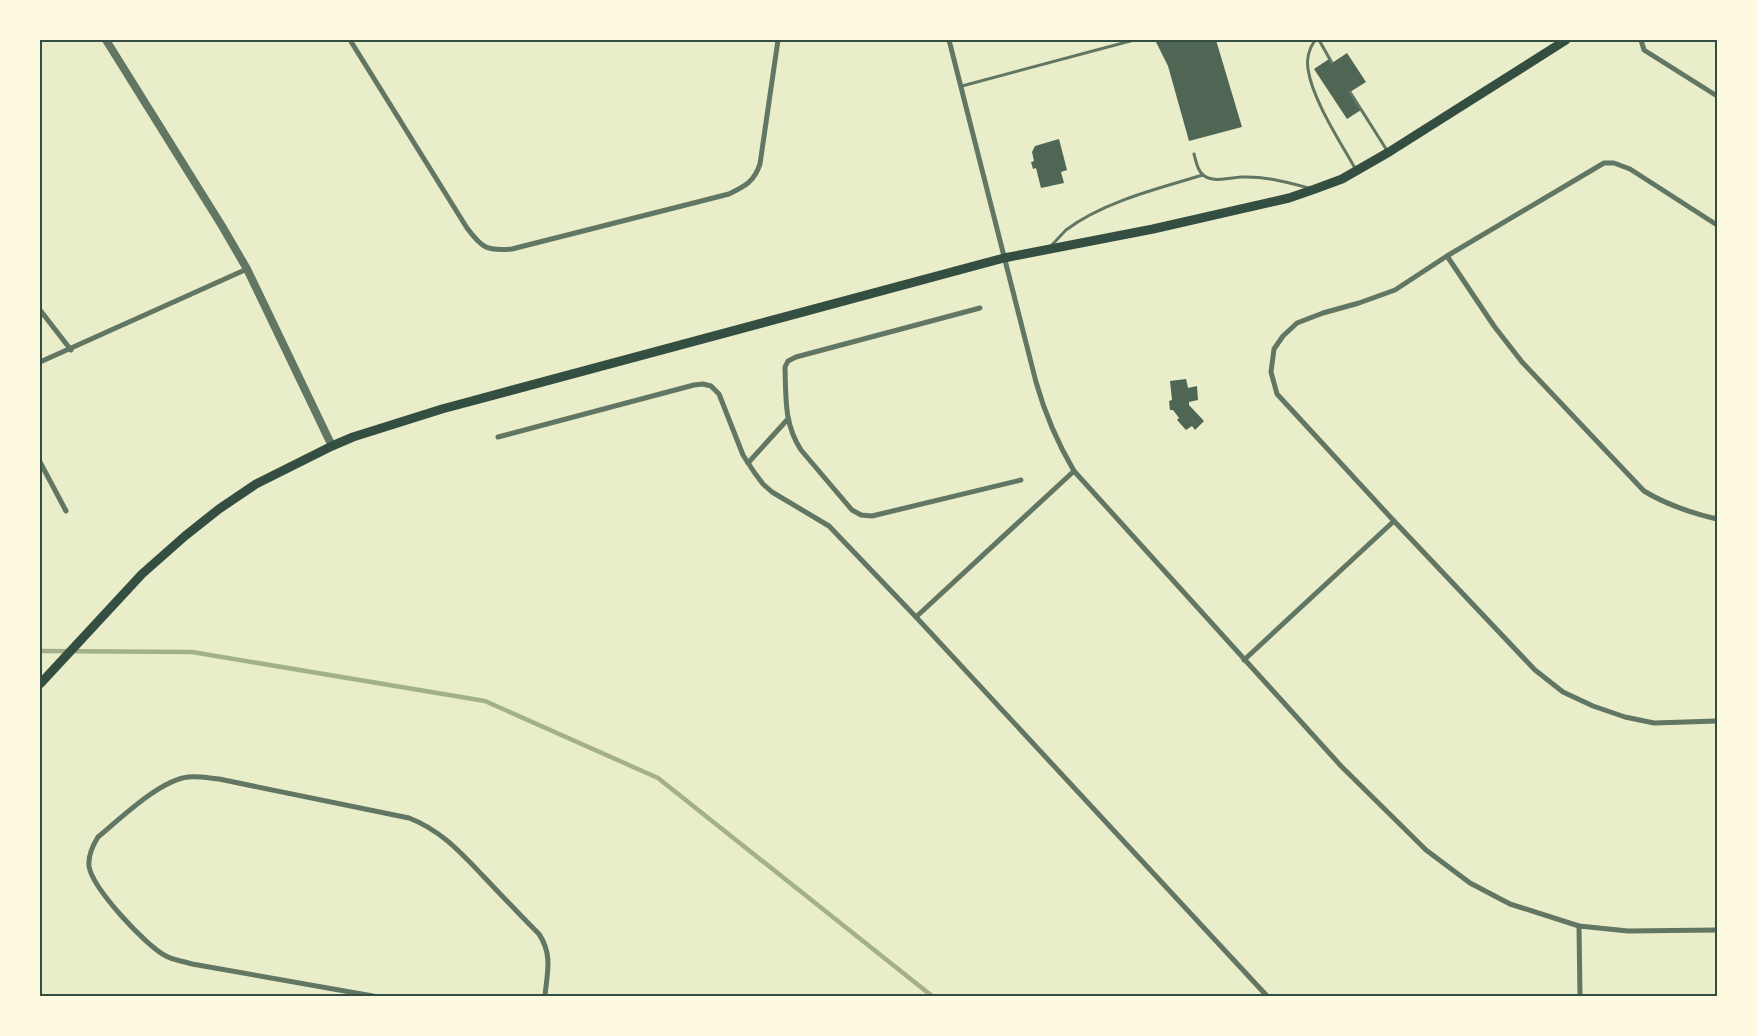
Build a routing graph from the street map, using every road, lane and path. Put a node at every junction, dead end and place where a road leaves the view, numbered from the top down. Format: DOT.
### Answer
graph roads {
  1 [pos="106,40"];
  2 [pos="350,40"];
  3 [pos="778,40"];
  4 [pos="949,40"];
  5 [pos="1134,40"];
  6 [pos="1317,40"];
  7 [pos="1566,40"];
  8 [pos="1641,40"];
  9 [pos="1332,63"];
  10 [pos="962,86"];
  11 [pos="1350,92"];
  12 [pos="1717,96"];
  13 [pos="1389,152"];
  14 [pos="1194,154"];
  15 [pos="1356,170"];
  16 [pos="1203,175"];
  17 [pos="1315,189"];
  18 [pos="1717,225"];
  19 [pos="1048,249"];
  20 [pos="1448,256"];
  21 [pos="1004,258"];
  22 [pos="247,269"];
  23 [pos="980,308"];
  24 [pos="40,310"];
  25 [pos="71,350"];
  26 [pos="40,362"];
  27 [pos="787,420"];
  28 [pos="498,437"];
  29 [pos="332,446"];
  30 [pos="40,462"];
  31 [pos="748,462"];
  32 [pos="1074,471"];
  33 [pos="1021,480"];
  34 [pos="66,510"];
  35 [pos="1717,519"];
  36 [pos="1394,521"];
  37 [pos="916,617"];
  38 [pos="1244,660"];
  39 [pos="40,684"];
  40 [pos="1717,721"];
  41 [pos="1579,926"];
  42 [pos="1717,930"];
  43 [pos="341,993"];
  44 [pos="373,996"];
  45 [pos="545,996"];
  46 [pos="1266,996"];
  47 [pos="1580,996"];
  1 -- 22 [label="street"];
  2 -- 3 [label="street"];
  4 -- 10 [label="street"];
  5 -- 10 [label="lane"];
  6 -- 9 [label="lane"];
  6 -- 15 [label="lane"];
  7 -- 13 [label="main road"];
  8 -- 12 [label="street"];
  10 -- 21 [label="street"];
  11 -- 13 [label="lane"];
  13 -- 15 [label="main road"];
  14 -- 16 [label="lane"];
  15 -- 17 [label="main road"];
  16 -- 17 [label="lane"];
  16 -- 19 [label="lane"];
  17 -- 19 [label="main road"];
  18 -- 20 [label="street"];
  19 -- 21 [label="main road"];
  20 -- 35 [label="street"];
  20 -- 36 [label="street"];
  21 -- 29 [label="main road"];
  21 -- 32 [label="street"];
  22 -- 25 [label="street"];
  22 -- 29 [label="street"];
  23 -- 27 [label="street"];
  24 -- 25 [label="street"];
  25 -- 26 [label="street"];
  27 -- 31 [label="street"];
  27 -- 33 [label="street"];
  28 -- 31 [label="street"];
  29 -- 39 [label="main road"];
  30 -- 34 [label="street"];
  31 -- 37 [label="street"];
  32 -- 37 [label="street"];
  32 -- 38 [label="street"];
  36 -- 38 [label="street"];
  36 -- 40 [label="street"];
  37 -- 46 [label="street"];
  38 -- 41 [label="street"];
  41 -- 42 [label="street"];
  41 -- 47 [label="street"];
  43 -- 44 [label="street"];
  43 -- 45 [label="street"];
}
